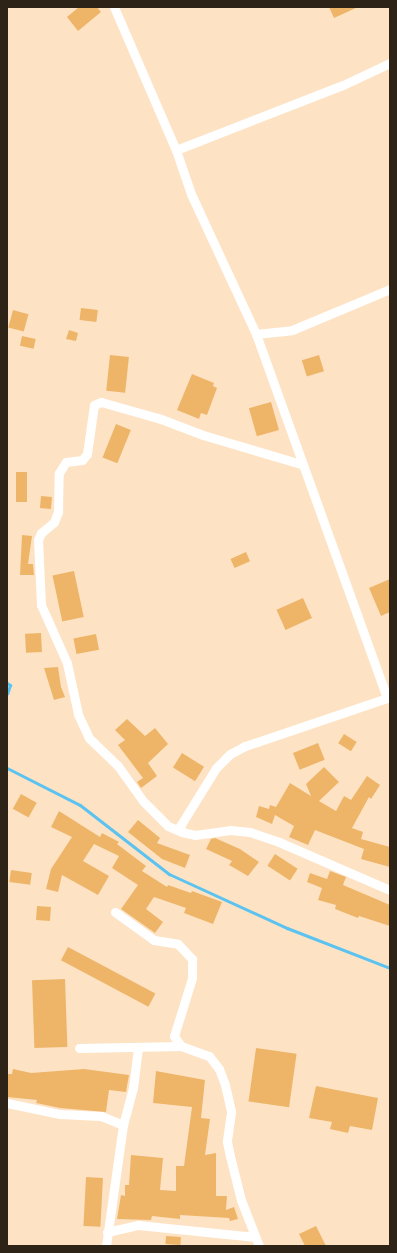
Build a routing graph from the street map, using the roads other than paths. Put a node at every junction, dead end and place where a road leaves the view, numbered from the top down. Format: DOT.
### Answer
graph roads {
  1 [pos="114,7"];
  2 [pos="390,63"];
  3 [pos="176,150"];
  4 [pos="390,289"];
  5 [pos="256,334"];
  6 [pos="301,464"];
  7 [pos="388,698"];
  8 [pos="182,832"];
  9 [pos="390,890"];
  10 [pos="115,912"];
  11 [pos="182,1046"];
  12 [pos="79,1048"];
  13 [pos="138,1048"];
  14 [pos="7,1103"];
  15 [pos="123,1125"];
  16 [pos="107,1232"];
  17 [pos="255,1237"];
  18 [pos="106,1246"];
  19 [pos="259,1246"];
  1 -- 3 [label="street"];
  2 -- 3 [label="street"];
  3 -- 5 [label="street"];
  4 -- 5 [label="street"];
  5 -- 6 [label="street"];
  6 -- 7 [label="street"];
  6 -- 8 [label="street"];
  7 -- 8 [label="street"];
  8 -- 9 [label="street"];
  10 -- 11 [label="street"];
  11 -- 13 [label="street"];
  11 -- 17 [label="street"];
  12 -- 13 [label="street"];
  13 -- 15 [label="street"];
  14 -- 15 [label="street"];
  15 -- 16 [label="street"];
  16 -- 17 [label="street"];
  16 -- 18 [label="street"];
  17 -- 19 [label="street"];
}
